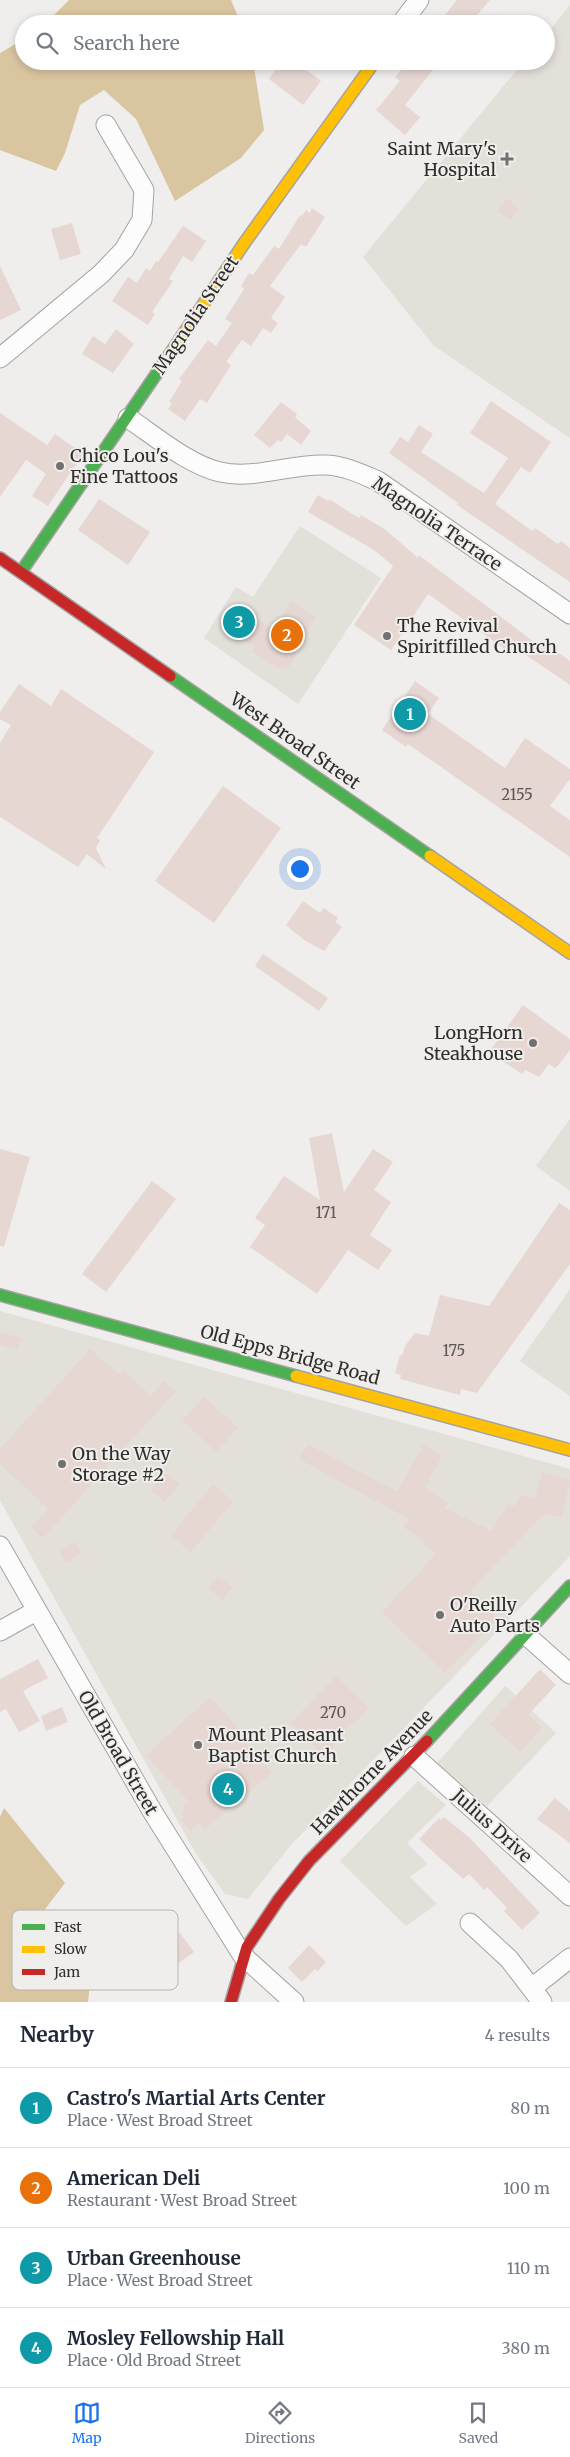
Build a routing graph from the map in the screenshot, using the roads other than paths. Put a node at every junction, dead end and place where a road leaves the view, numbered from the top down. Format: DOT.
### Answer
graph roads {
  1 [pos="418,0"];
  2 [pos="408,15"];
  3 [pos="368,70"];
  4 [pos="106,125"];
  5 [pos="0,358"];
  6 [pos="128,418"];
  7 [pos="0,558"];
  8 [pos="21,572"];
  9 [pos="570,614"];
  10 [pos="570,953"];
  11 [pos="0,1295"];
  12 [pos="570,1450"];
  13 [pos="0,1546"];
  14 [pos="570,1586"];
  15 [pos="36,1611"];
  16 [pos="0,1631"];
  17 [pos="526,1635"];
  18 [pos="570,1674"];
  19 [pos="414,1756"];
  20 [pos="570,1896"];
  21 [pos="470,1923"];
  22 [pos="243,1956"];
  23 [pos="570,1958"];
  24 [pos="537,1995"];
  25 [pos="231,2002"];
  26 [pos="294,2002"];
  1 -- 2 [label="street"];
  3 -- 6 [label="main road, Magnolia Street"];
  4 -- 5 [label="street"];
  6 -- 8 [label="main road, Magnolia Street"];
  6 -- 9 [label="street, Magnolia Terrace"];
  7 -- 8 [label="main road, West Broad Street"];
  8 -- 10 [label="main road, West Broad Street"];
  11 -- 12 [label="main road, Old Epps Bridge Road"];
  13 -- 15 [label="street, Old Broad Street"];
  14 -- 17 [label="main road, Hawthorne Avenue"];
  15 -- 16 [label="street"];
  15 -- 22 [label="street, Old Broad Street"];
  17 -- 18 [label="street"];
  17 -- 19 [label="main road, Hawthorne Avenue"];
  19 -- 20 [label="street, Julius Drive"];
  19 -- 22 [label="main road, Hawthorne Avenue"];
  21 -- 24 [label="street"];
  22 -- 25 [label="main road, Hawthorne Avenue"];
  22 -- 26 [label="street, Old Broad Street"];
  23 -- 24 [label="street"];
}
